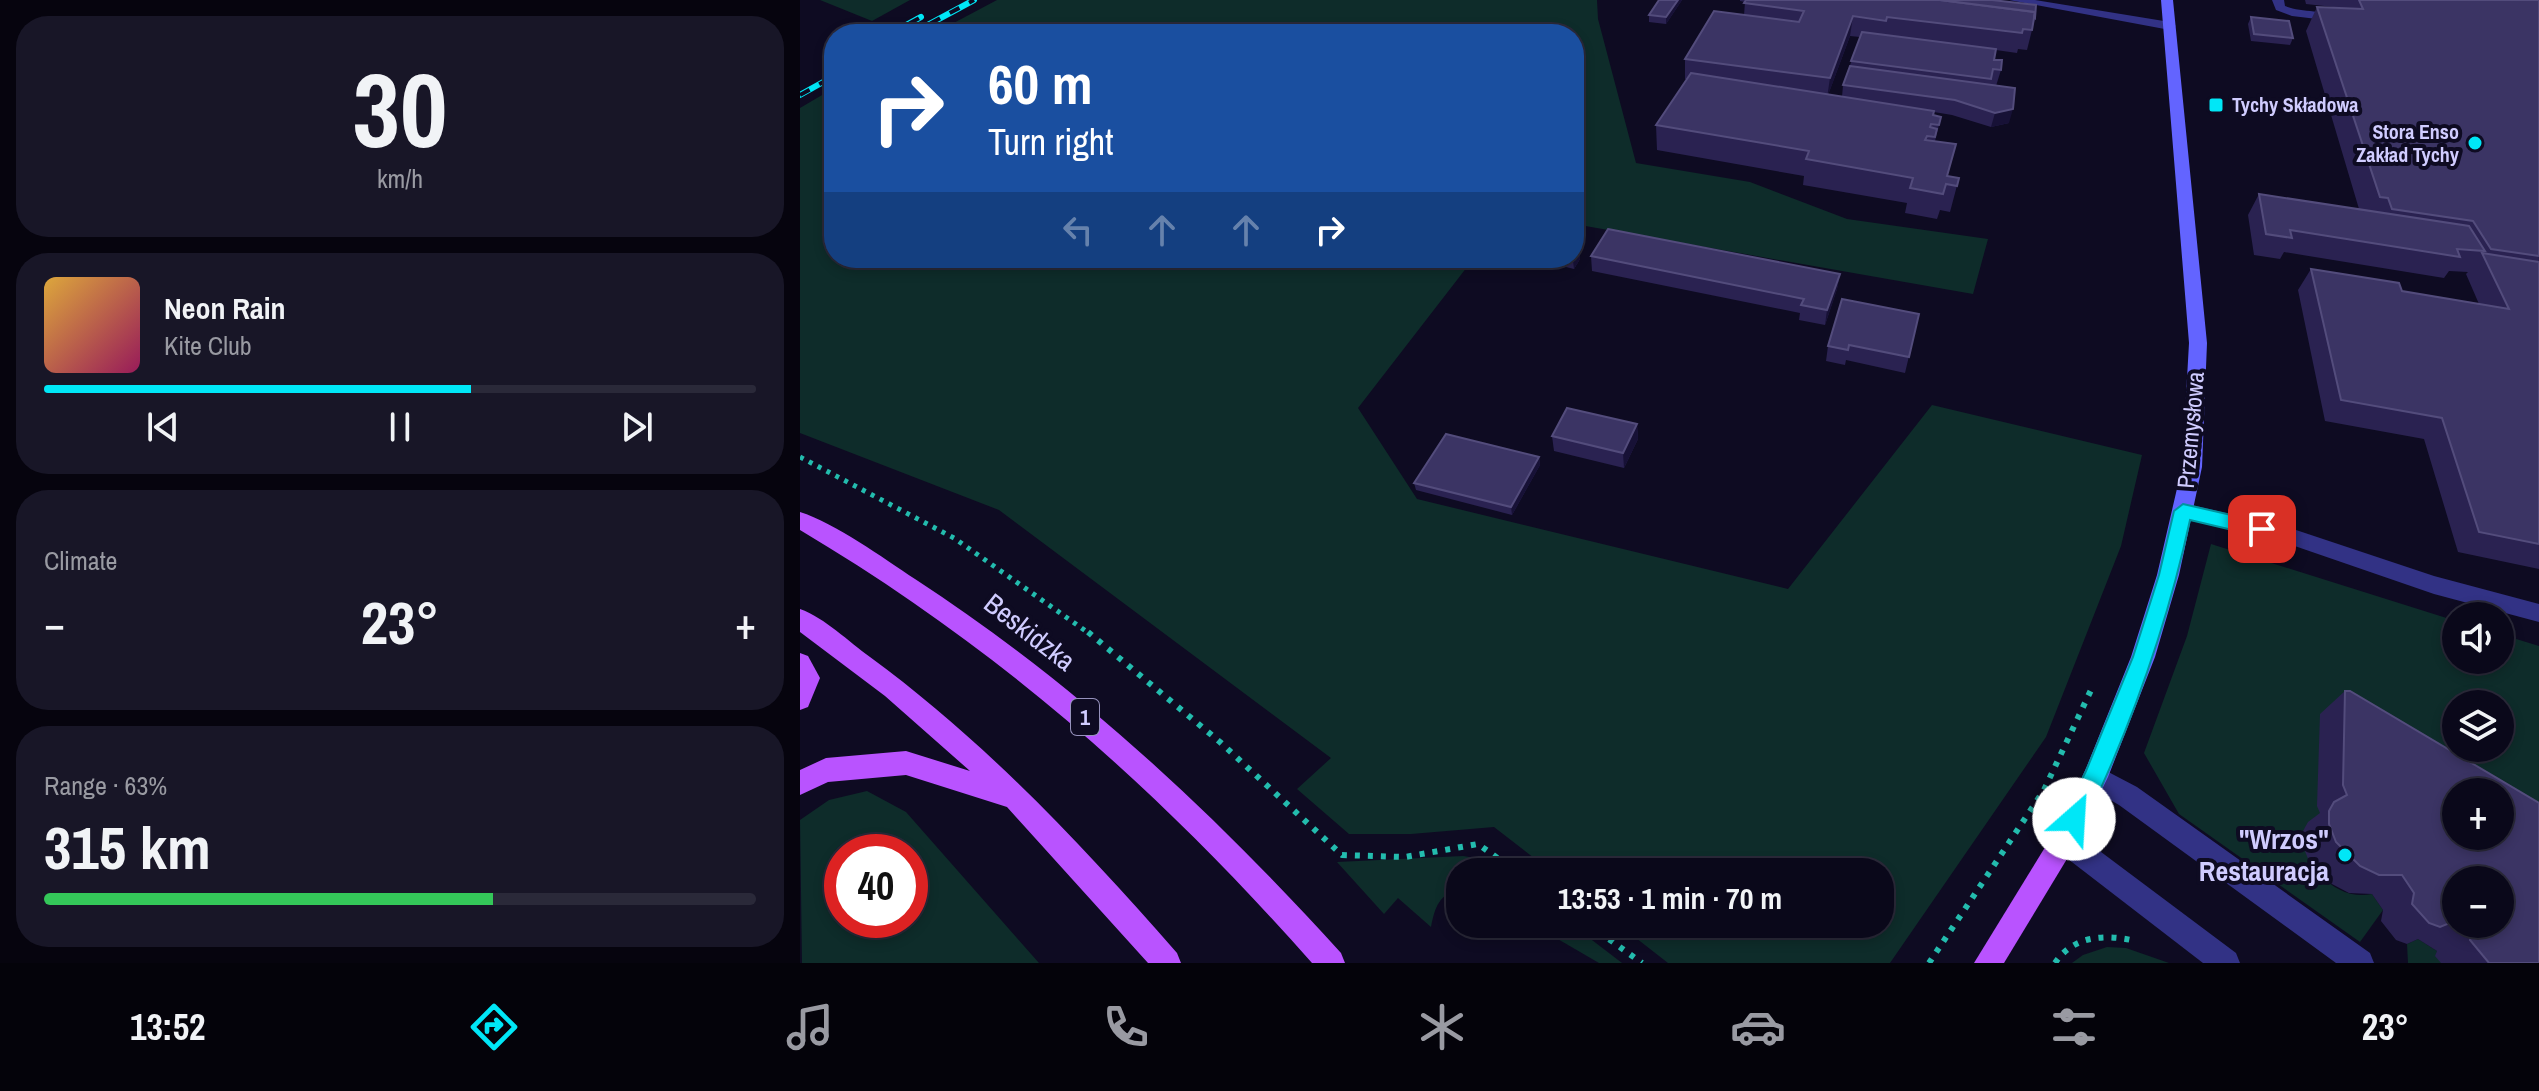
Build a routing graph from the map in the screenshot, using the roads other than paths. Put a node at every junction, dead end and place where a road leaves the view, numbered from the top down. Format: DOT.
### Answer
graph roads {
  1 [pos="2015,0"];
  2 [pos="2167,0"];
  3 [pos="2278,0"];
  4 [pos="2334,18"];
  5 [pos="2170,26"];
  6 [pos="2183,511"];
  7 [pos="800,520"];
  8 [pos="2539,613"];
  9 [pos="800,619"];
  10 [pos="800,663"];
  11 [pos="800,699"];
  12 [pos="2095,777"];
  13 [pos="800,783"];
  14 [pos="1016,798"];
  15 [pos="2064,840"];
  16 [pos="1167,963"];
  17 [pos="1331,963"];
  18 [pos="1988,963"];
  19 [pos="2226,963"];
  20 [pos="2360,963"];
  1 -- 5 [label="street"];
  2 -- 5 [label="street, Przemysłowa"];
  3 -- 4 [label="street"];
  5 -- 6 [label="street, Przemysłowa"];
  6 -- 8 [label="street"];
  6 -- 12 [label="street, Przemysłowa"];
  7 -- 17 [label="main road, Beskidzka / 1"];
  9 -- 14 [label="main road"];
  10 -- 11 [label="main road"];
  12 -- 15 [label="street, Przemysłowa"];
  12 -- 20 [label="street"];
  13 -- 14 [label="main road"];
  14 -- 16 [label="main road"];
  15 -- 18 [label="main road"];
  15 -- 19 [label="street"];
}
